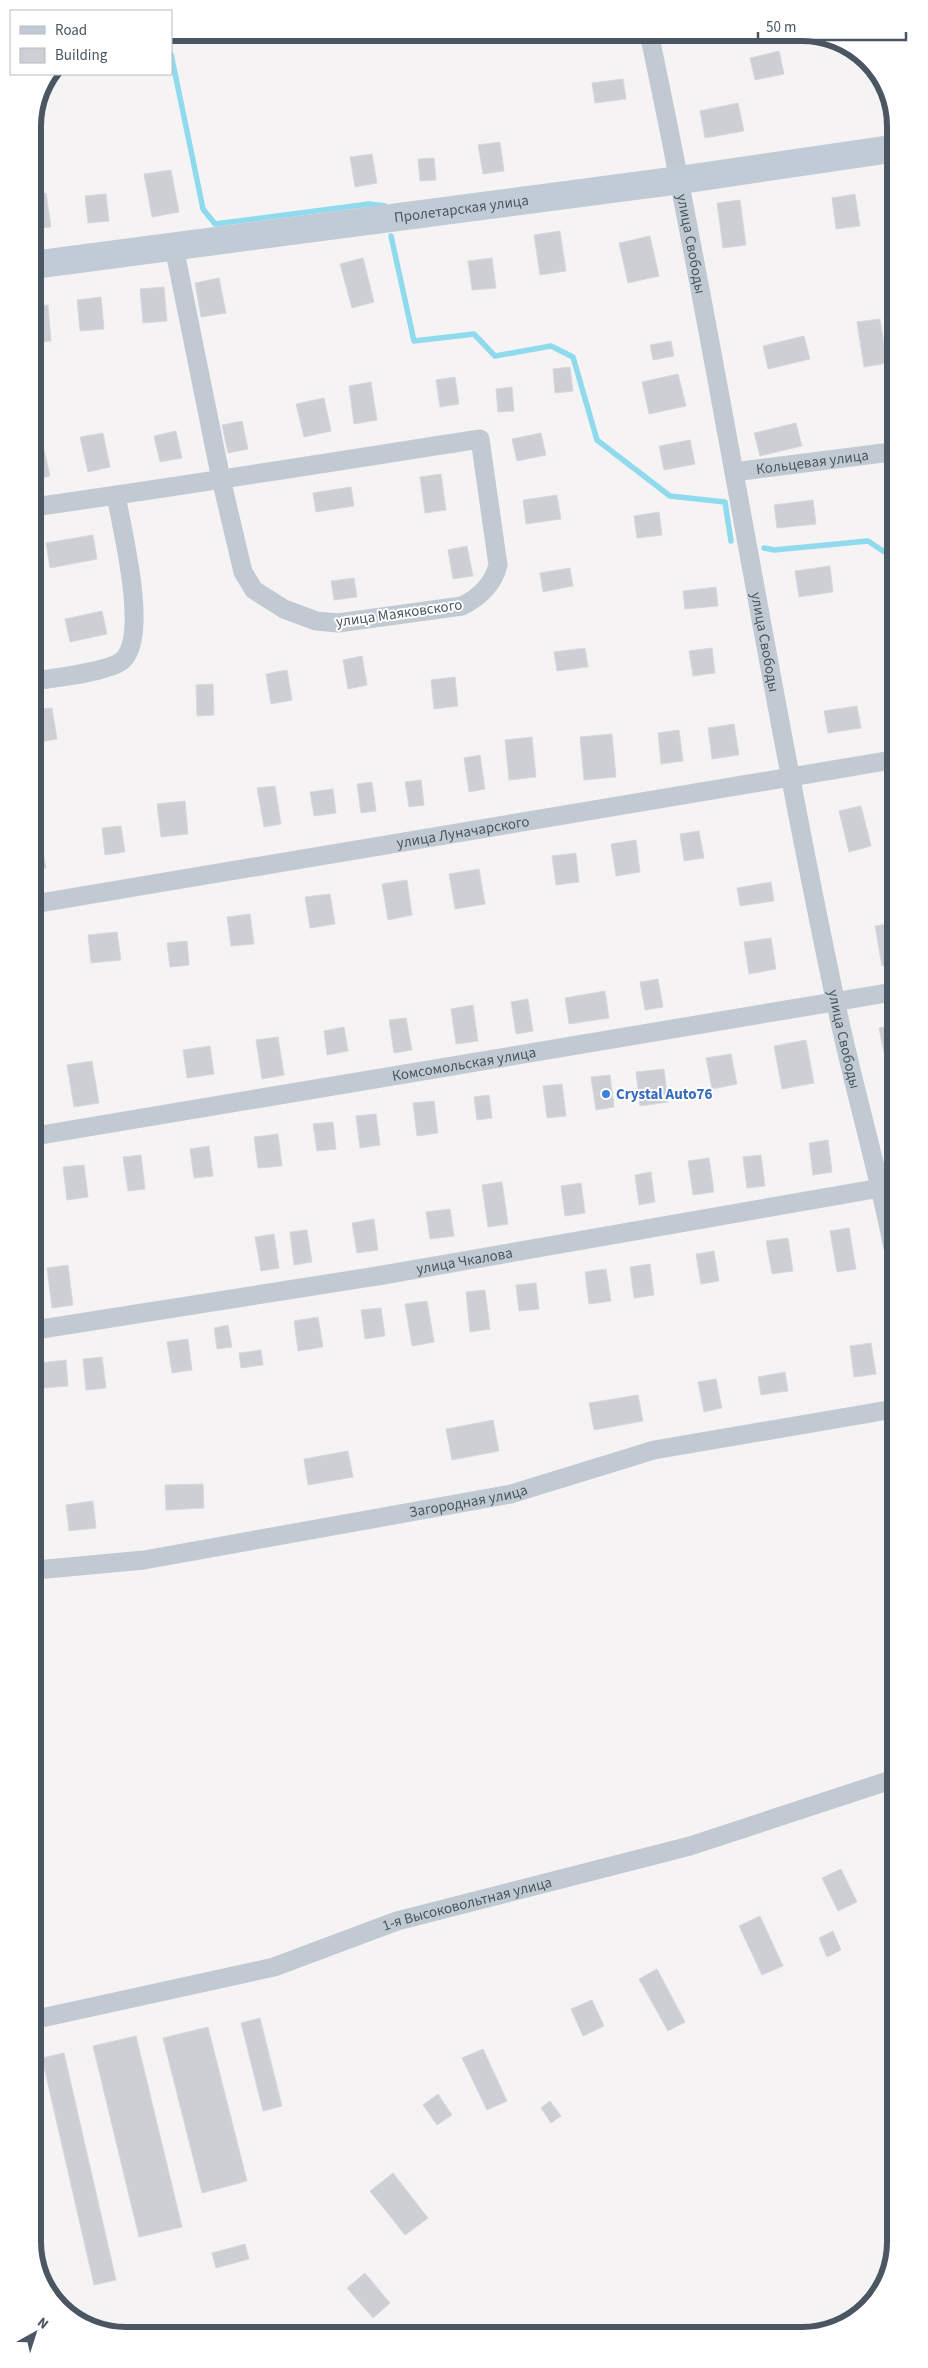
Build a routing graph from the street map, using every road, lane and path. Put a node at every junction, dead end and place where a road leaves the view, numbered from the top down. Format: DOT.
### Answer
graph roads {
  1 [pos="651,41"];
  2 [pos="887,150"];
  3 [pos="680,180"];
  4 [pos="174,247"];
  5 [pos="41,264"];
  6 [pos="887,453"];
  7 [pos="734,472"];
  8 [pos="221,479"];
  9 [pos="116,495"];
  10 [pos="41,506"];
  11 [pos="41,680"];
  12 [pos="887,761"];
  13 [pos="792,777"];
  14 [pos="41,903"];
  15 [pos="887,993"];
  16 [pos="835,1002"];
  17 [pos="41,1135"];
  18 [pos="887,1187"];
  19 [pos="41,1329"];
  20 [pos="887,1410"];
  21 [pos="41,1570"];
  22 [pos="887,1781"];
  23 [pos="41,2018"];
  1 -- 3 [label="street, улица Свободы"];
  2 -- 3 [label="main road, Пролетарская улица"];
  3 -- 4 [label="main road, Пролетарская улица"];
  3 -- 7 [label="street, улица Свободы"];
  4 -- 5 [label="main road, Пролетарская улица"];
  4 -- 8 [label="street, улица Маяковского"];
  6 -- 7 [label="street, Кольцевая улица"];
  7 -- 13 [label="street, улица Свободы"];
  8 -- 8 [label="street, улица Маяковского"];
  8 -- 9 [label="street, улица Маяковского"];
  9 -- 10 [label="street, улица Маяковского"];
  9 -- 11 [label="street"];
  12 -- 13 [label="street, улица Луначарского"];
  13 -- 14 [label="street, улица Луначарского"];
  13 -- 16 [label="street, улица Свободы"];
  15 -- 16 [label="street, Комсомольская улица"];
  16 -- 17 [label="street, Комсомольская улица"];
  16 -- 18 [label="street, улица Свободы"];
  18 -- 19 [label="street, улица Чкалова"];
  20 -- 21 [label="street, Загородная улица"];
  22 -- 23 [label="street, 1-я Высоковольтная улица"];
}
